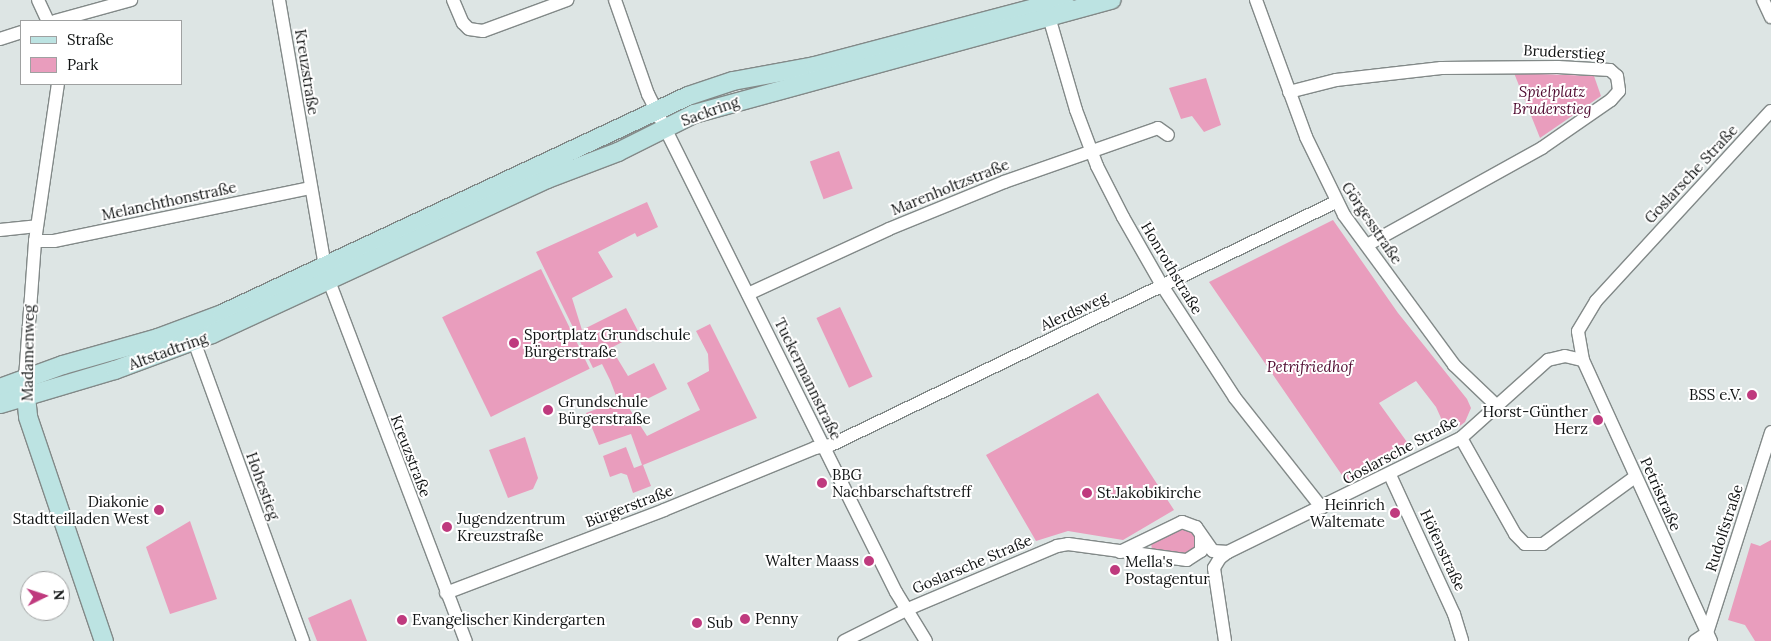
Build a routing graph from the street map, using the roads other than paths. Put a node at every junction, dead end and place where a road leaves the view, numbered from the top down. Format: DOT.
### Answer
graph roads {
  1 [pos="38,0"];
  2 [pos="131,0"];
  3 [pos="279,0"];
  4 [pos="453,0"];
  5 [pos="567,0"];
  6 [pos="615,0"];
  7 [pos="1064,0"];
  8 [pos="1112,0"];
  9 [pos="1256,0"];
  10 [pos="1763,0"];
  11 [pos="1049,17"];
  12 [pos="1771,18"];
  13 [pos="48,20"];
  14 [pos="59,20"];
  15 [pos="20,32"];
  16 [pos="0,39"];
  17 [pos="58,85"];
  18 [pos="1289,92"];
  19 [pos="657,111"];
  20 [pos="1771,111"];
  21 [pos="666,128"];
  22 [pos="1168,135"];
  23 [pos="1093,150"];
  24 [pos="310,188"];
  25 [pos="1336,202"];
  26 [pos="37,226"];
  27 [pos="0,230"];
  28 [pos="35,241"];
  29 [pos="1367,245"];
  30 [pos="327,274"];
  31 [pos="1163,287"];
  32 [pos="748,294"];
  33 [pos="191,334"];
  34 [pos="1583,360"];
  35 [pos="25,378"];
  36 [pos="0,388"];
  37 [pos="25,397"];
  38 [pos="0,404"];
  39 [pos="1498,407"];
  40 [pos="1771,432"];
  41 [pos="1462,438"];
  42 [pos="824,446"];
  43 [pos="1390,475"];
  44 [pos="1635,477"];
  45 [pos="1322,508"];
  46 [pos="1201,535"];
  47 [pos="1120,552"];
  48 [pos="1228,552"];
  49 [pos="446,593"];
  50 [pos="908,608"];
  51 [pos="1709,637"];
  52 [pos="104,641"];
  53 [pos="303,641"];
  54 [pos="466,641"];
  55 [pos="844,641"];
  56 [pos="926,641"];
  57 [pos="1225,641"];
  58 [pos="1462,641"];
  59 [pos="1695,641"];
  1 -- 13 [label="street"];
  2 -- 14 [label="street"];
  3 -- 24 [label="street, Kreuzstraße"];
  4 -- 5 [label="street"];
  6 -- 19 [label="street, Tuckermannstraße"];
  7 -- 19 [label="main road, Sackring"];
  8 -- 11 [label="main road, Sackring"];
  9 -- 18 [label="street, Görgesstraße"];
  10 -- 12 [label="street"];
  11 -- 21 [label="main road, Sackring"];
  11 -- 23 [label="street, Honrothstraße"];
  15 -- 16 [label="street"];
  17 -- 26 [label="street, Madamenweg"];
  18 -- 25 [label="street, Görgesstraße"];
  18 -- 29 [label="street, Bruderstieg"];
  19 -- 21 [label="street, Tuckermannstraße"];
  19 -- 30 [label="main road, Sackring"];
  20 -- 34 [label="street, Goslarsche Straße"];
  21 -- 30 [label="main road, Sackring"];
  21 -- 32 [label="street, Tuckermannstraße"];
  22 -- 23 [label="street, Marenholtzstraße"];
  23 -- 31 [label="street, Honrothstraße"];
  23 -- 32 [label="street, Marenholtzstraße"];
  24 -- 28 [label="street, Melanchthonstraße"];
  24 -- 30 [label="street, Kreuzstraße"];
  25 -- 29 [label="street, Görgesstraße"];
  25 -- 31 [label="street, Alerdsweg"];
  26 -- 27 [label="street"];
  26 -- 28 [label="street, Madamenweg"];
  28 -- 35 [label="street, Madamenweg"];
  29 -- 39 [label="street, Görgesstraße"];
  30 -- 33 [label="main road, Altstadtring"];
  30 -- 49 [label="street, Kreuzstraße"];
  31 -- 42 [label="street, Alerdsweg"];
  31 -- 45 [label="street, Honrothstraße"];
  32 -- 42 [label="street, Tuckermannstraße"];
  33 -- 35 [label="main road, Altstadtring"];
  33 -- 37 [label="main road, Altstadtring"];
  33 -- 53 [label="street, Hohestieg"];
  34 -- 39 [label="street, Goslarsche Straße"];
  34 -- 44 [label="street, Petristraße"];
  35 -- 36 [label="main road, Altstadtring"];
  35 -- 37 [label="main road, Madamenweg"];
  37 -- 38 [label="main road, Altstadtring"];
  37 -- 52 [label="main road, Madamenweg"];
  39 -- 41 [label="street, Goslarsche Straße"];
  40 -- 51 [label="street, Rudolfstraße"];
  41 -- 43 [label="street, Goslarsche Straße"];
  41 -- 44 [label="street"];
  42 -- 49 [label="street, Bürgerstraße"];
  42 -- 50 [label="street, Tuckermannstraße"];
  43 -- 45 [label="street, Goslarsche Straße"];
  43 -- 58 [label="street, Höfenstraße"];
  44 -- 51 [label="street, Petristraße"];
  45 -- 48 [label="street, Goslarsche Straße"];
  46 -- 47 [label="street"];
  46 -- 47 [label="street, Goslarsche Straße"];
  46 -- 48 [label="street"];
  47 -- 50 [label="street, Goslarsche Straße"];
  48 -- 57 [label="street"];
  49 -- 54 [label="street, Kreuzstraße"];
  50 -- 55 [label="street, Goslarsche Straße"];
  50 -- 56 [label="street, Tuckermannstraße"];
  51 -- 59 [label="street"];
}
